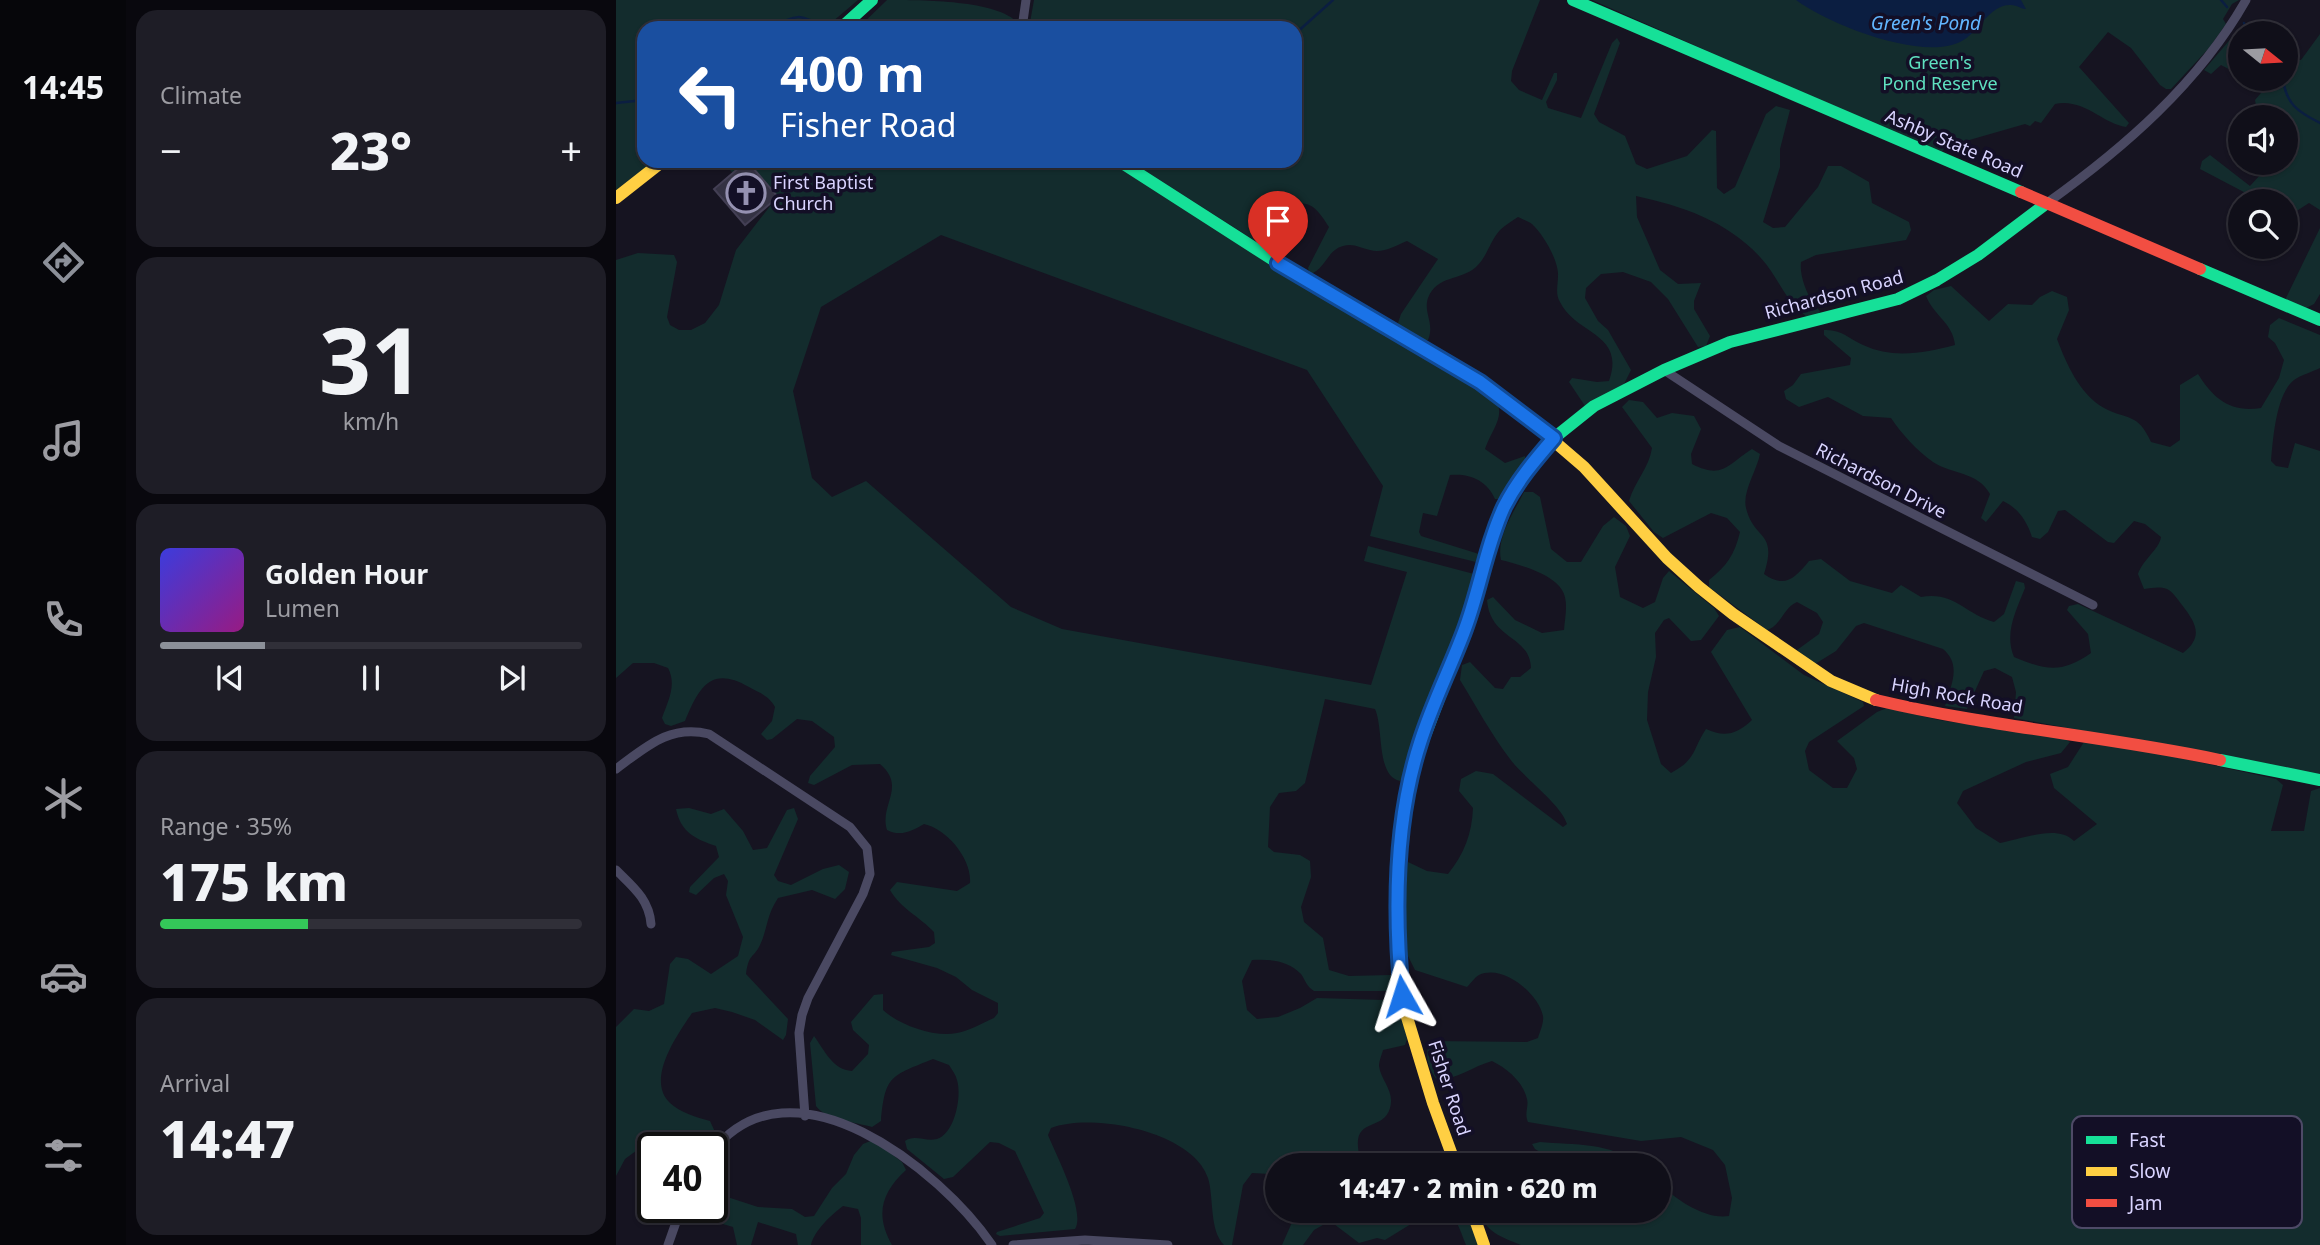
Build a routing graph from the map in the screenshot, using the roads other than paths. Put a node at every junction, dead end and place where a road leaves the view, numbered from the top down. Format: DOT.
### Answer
graph roads {
  1 [pos="872,0"];
  2 [pos="1026,0"];
  3 [pos="1573,0"];
  4 [pos="2246,0"];
  5 [pos="849,21"];
  6 [pos="1023,21"];
  7 [pos="654,168"];
  8 [pos="1130,168"];
  9 [pos="616,198"];
  10 [pos="2047,203"];
  11 [pos="2320,320"];
  12 [pos="1664,370"];
  13 [pos="1554,438"];
  14 [pos="2093,605"];
  15 [pos="616,769"];
  16 [pos="2320,780"];
  17 [pos="616,870"];
  18 [pos="651,923"];
  19 [pos="805,1116"];
  20 [pos="728,1133"];
  21 [pos="1451,1153"];
  22 [pos="676,1223"];
  23 [pos="1476,1223"];
  24 [pos="668,1245"];
  25 [pos="992,1245"];
  26 [pos="1013,1245"];
  27 [pos="1168,1245"];
  28 [pos="1484,1245"];
  1 -- 5 [label="street"];
  2 -- 6 [label="street"];
  3 -- 10 [label="street, Ashby State Road"];
  4 -- 10 [label="street, Richardson Road"];
  7 -- 9 [label="street"];
  8 -- 13 [label="street"];
  10 -- 11 [label="street, Ashby State Road"];
  10 -- 12 [label="street, Richardson Road"];
  12 -- 13 [label="street, Richardson Road"];
  12 -- 14 [label="street, Richardson Drive"];
  13 -- 16 [label="street, High Rock Road"];
  13 -- 21 [label="street, Fisher Road"];
  15 -- 19 [label="street"];
  17 -- 18 [label="street"];
  19 -- 20 [label="street"];
  19 -- 25 [label="street"];
  22 -- 24 [label="street"];
  23 -- 28 [label="street"];
  26 -- 27 [label="street"];
}
